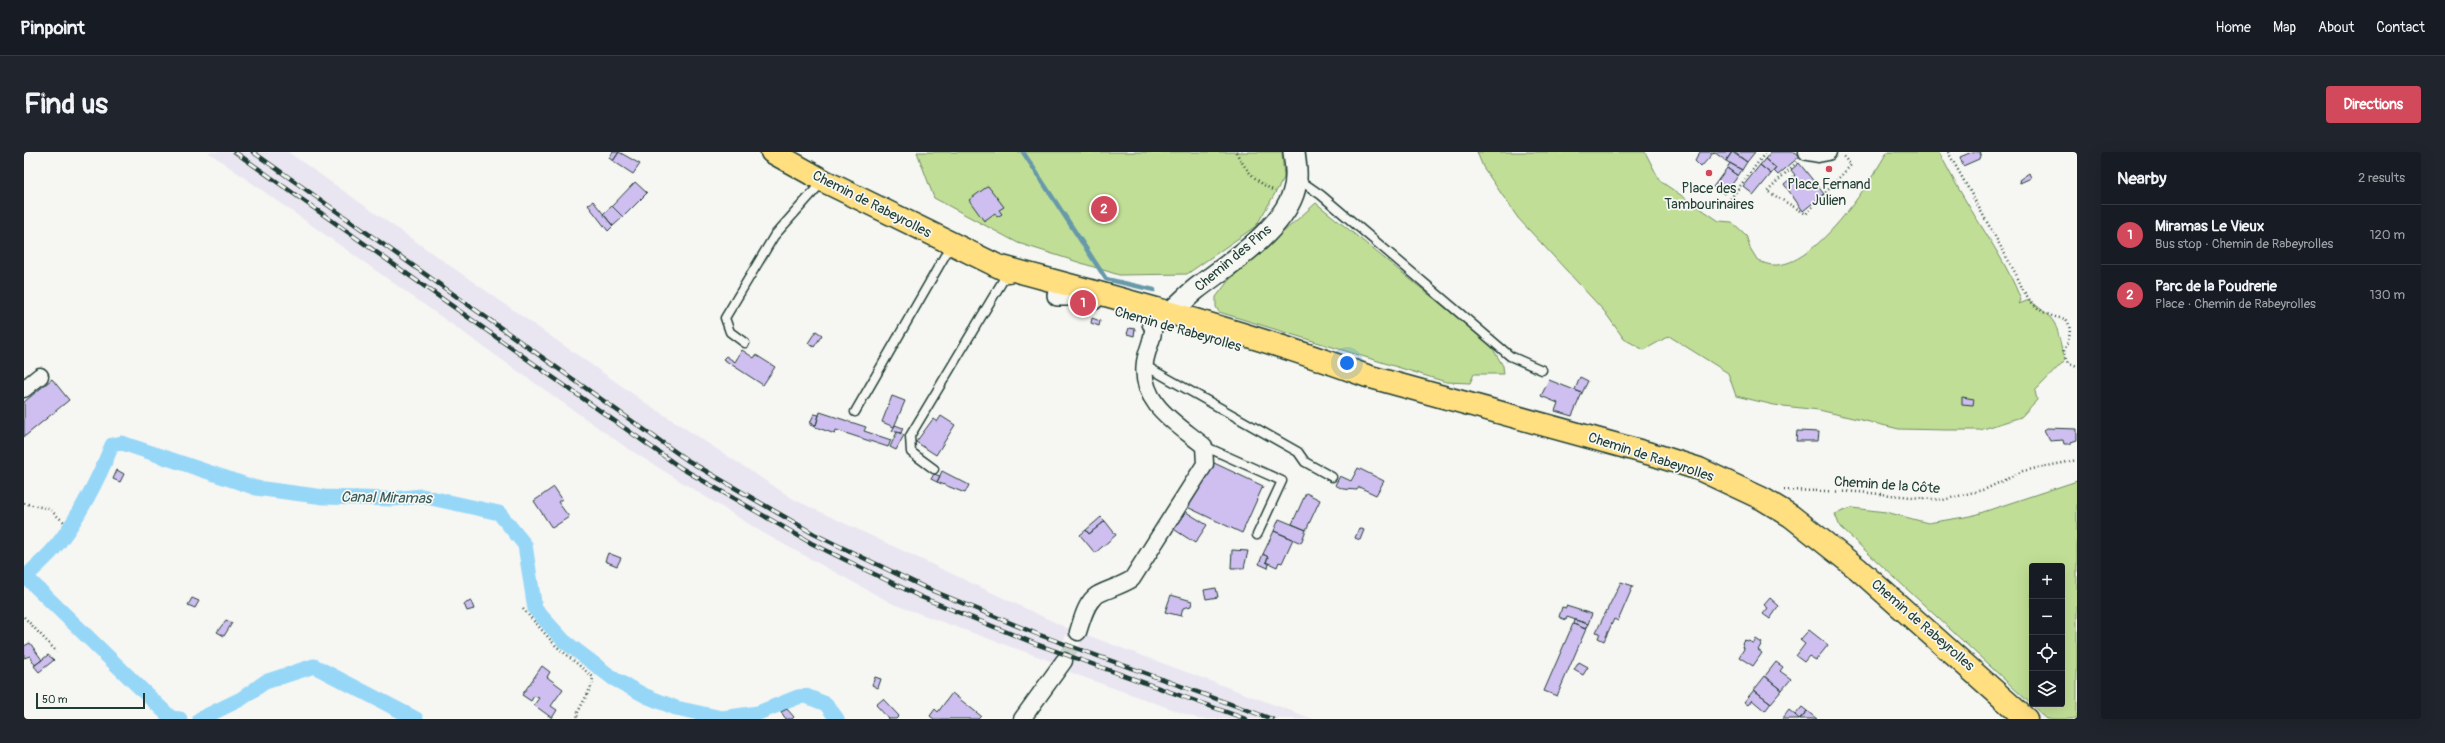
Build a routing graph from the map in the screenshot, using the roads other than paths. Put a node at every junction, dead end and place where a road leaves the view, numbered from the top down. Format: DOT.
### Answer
graph roads {
  1 [pos="772,152"];
  2 [pos="1294,152"];
  3 [pos="1807,152"];
  4 [pos="1828,152"];
  5 [pos="1297,178"];
  6 [pos="824,181"];
  7 [pos="952,244"];
  8 [pos="1004,268"];
  9 [pos="1164,315"];
  10 [pos="745,343"];
  11 [pos="1144,365"];
  12 [pos="1542,370"];
  13 [pos="40,376"];
  14 [pos="1367,376"];
  15 [pos="24,389"];
  16 [pos="854,412"];
  17 [pos="1204,446"];
  18 [pos="934,469"];
  19 [pos="1332,477"];
  20 [pos="1257,535"];
  21 [pos="1078,632"];
  22 [pos="1064,661"];
  23 [pos="1022,719"];
  24 [pos="2026,719"];
  1 -- 6 [label="main road, Chemin de Rabeyrolles"];
  2 -- 5 [label="street, Chemin des Pins"];
  3 -- 4 [label="street"];
  5 -- 9 [label="street, Chemin des Pins"];
  5 -- 12 [label="lane"];
  6 -- 7 [label="main road, Chemin de Rabeyrolles"];
  6 -- 10 [label="lane"];
  7 -- 8 [label="main road, Chemin de Rabeyrolles"];
  7 -- 16 [label="lane"];
  8 -- 9 [label="main road, Chemin de Rabeyrolles"];
  8 -- 9 [label="main road, Chemin de Rabeyrolles"];
  8 -- 18 [label="lane"];
  9 -- 11 [label="street"];
  9 -- 14 [label="main road, Chemin de Rabeyrolles"];
  9 -- 14 [label="main road, Chemin de Rabeyrolles"];
  11 -- 17 [label="street"];
  11 -- 19 [label="lane"];
  13 -- 15 [label="street"];
  14 -- 24 [label="main road, Chemin de Rabeyrolles"];
  17 -- 20 [label="lane"];
  17 -- 21 [label="street"];
  22 -- 23 [label="street"];
}
